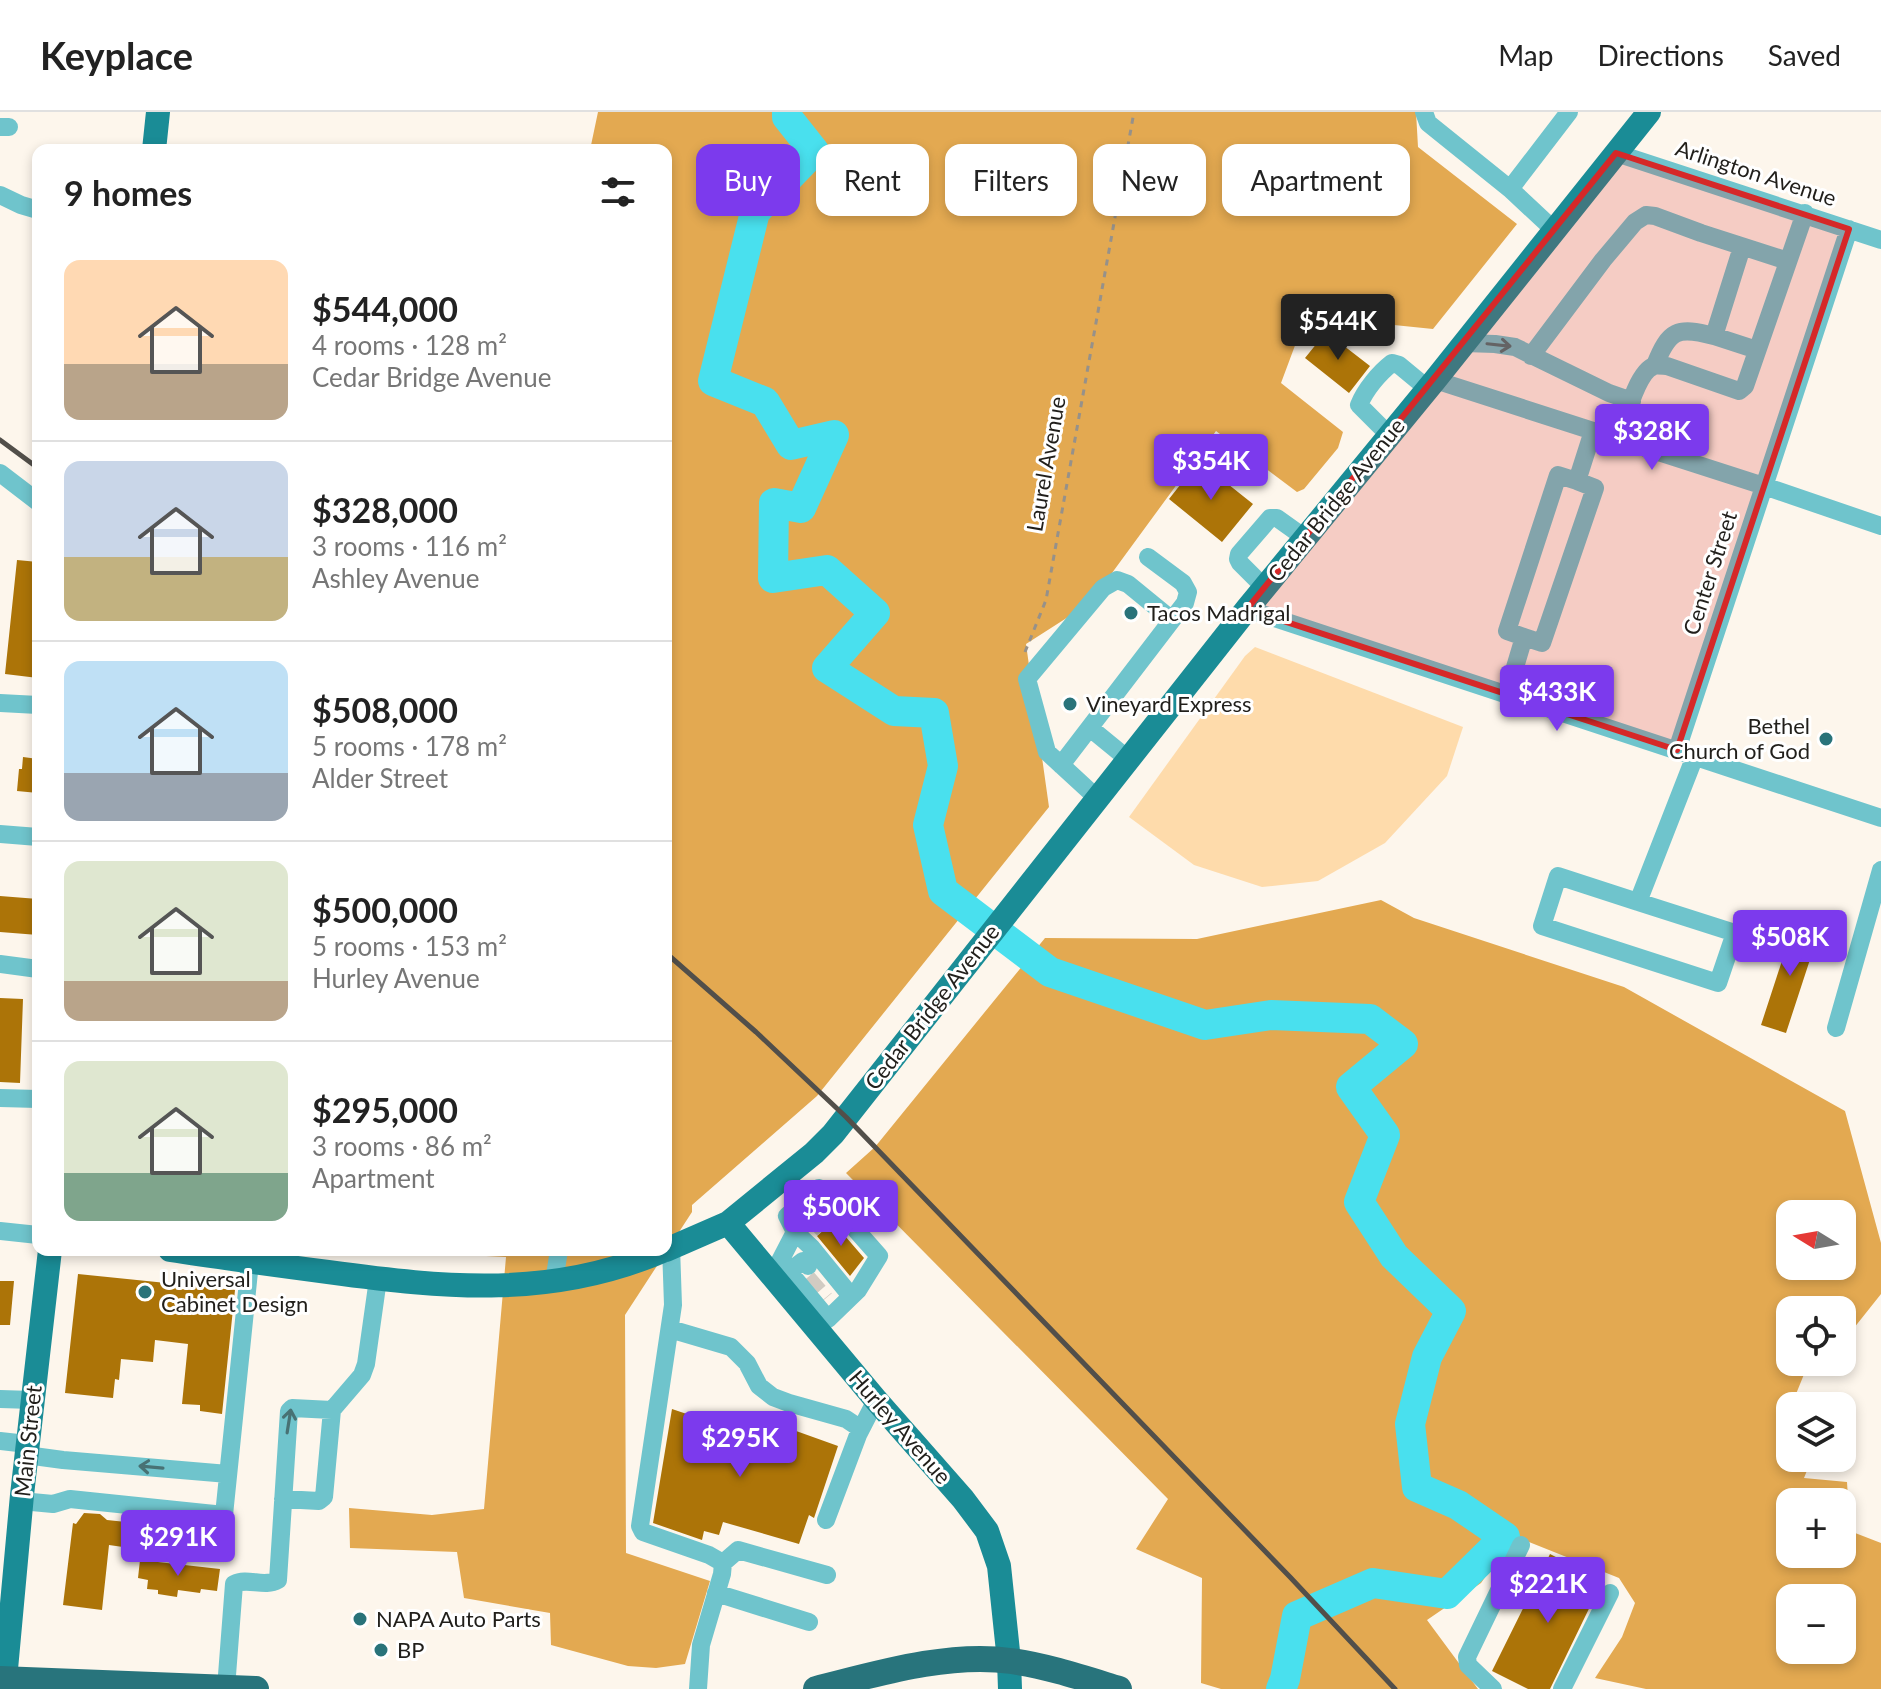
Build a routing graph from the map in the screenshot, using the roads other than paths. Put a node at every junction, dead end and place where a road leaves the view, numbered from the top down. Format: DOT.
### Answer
graph roads {
  1 [pos="158,112"];
  2 [pos="1424,112"];
  3 [pos="1569,112"];
  4 [pos="1649,112"];
  5 [pos="155,144"];
  6 [pos="1616,153"];
  7 [pos="1510,189"];
  8 [pos="0,195"];
  9 [pos="32,208"];
  10 [pos="1805,213"];
  11 [pos="1849,229"];
  12 [pos="1554,230"];
  13 [pos="1881,240"];
  14 [pos="1742,247"];
  15 [pos="1788,261"];
  16 [pos="1714,336"];
  17 [pos="1464,343"];
  18 [pos="1757,350"];
  19 [pos="1531,356"];
  20 [pos="1655,365"];
  21 [pos="1432,384"];
  22 [pos="1632,401"];
  23 [pos="1593,431"];
  24 [pos="1389,435"];
  25 [pos="1618,439"];
  26 [pos="0,473"];
  27 [pos="1577,481"];
  28 [pos="1764,486"];
  29 [pos="32,497"];
  30 [pos="1881,526"];
  31 [pos="1305,538"];
  32 [pos="1148,557"];
  33 [pos="1264,587"];
  34 [pos="1247,609"];
  35 [pos="1172,620"];
  36 [pos="1524,637"];
  37 [pos="1507,694"];
  38 [pos="0,703"];
  39 [pos="32,705"];
  40 [pos="1090,728"];
  41 [pos="1686,753"];
  42 [pos="1129,760"];
  43 [pos="1061,765"];
  44 [pos="1098,799"];
  45 [pos="1881,818"];
  46 [pos="0,834"];
  47 [pos="32,837"];
  48 [pos="1881,870"];
  49 [pos="1638,902"];
  50 [pos="0,964"];
  51 [pos="32,968"];
  52 [pos="1836,1028"];
  53 [pos="0,1098"];
  54 [pos="32,1099"];
  55 [pos="784,1178"];
  56 [pos="812,1215"];
  57 [pos="728,1223"];
  58 [pos="0,1231"];
  59 [pos="32,1234"];
  60 [pos="672,1247"];
  61 [pos="49,1256"];
  62 [pos="210,1256"];
  63 [pos="558,1256"];
  64 [pos="649,1256"];
  65 [pos="668,1256"];
  66 [pos="250,1262"];
  67 [pos="795,1269"];
  68 [pos="378,1279"];
  69 [pos="554,1282"];
  70 [pos="834,1305"];
  71 [pos="670,1329"];
  72 [pos="0,1399"];
  73 [pos="32,1400"];
  74 [pos="876,1400"];
  75 [pos="332,1410"];
  76 [pos="861,1429"];
  77 [pos="0,1441"];
  78 [pos="26,1450"];
  79 [pos="228,1474"];
  80 [pos="283,1499"];
  81 [pos="21,1501"];
  82 [pos="826,1520"];
  83 [pos="1521,1545"];
  84 [pos="723,1563"];
  85 [pos="827,1575"];
  86 [pos="716,1593"];
  87 [pos="1610,1593"];
  88 [pos="809,1622"];
  89 [pos="1010,1673"];
  90 [pos="2,1680"];
  91 [pos="60,1685"];
  92 [pos="226,1688"];
  93 [pos="256,1689"];
  94 [pos="698,1689"];
  95 [pos="816,1689"];
  96 [pos="1119,1689"];
  97 [pos="1493,1689"];
  98 [pos="1562,1689"];
  1 -- 5 [label="main road"];
  2 -- 7 [label="street"];
  3 -- 7 [label="street"];
  4 -- 6 [label="main road, Cedar Bridge Avenue"];
  6 -- 10 [label="street, Arlington Avenue"];
  6 -- 12 [label="main road, Cedar Bridge Avenue"];
  7 -- 12 [label="street"];
  8 -- 9 [label="street"];
  10 -- 11 [label="street, Arlington Avenue"];
  10 -- 15 [label="street"];
  11 -- 13 [label="street, Arlington Avenue"];
  11 -- 28 [label="street, Center Street"];
  12 -- 17 [label="main road, Cedar Bridge Avenue"];
  14 -- 15 [label="street"];
  14 -- 16 [label="street"];
  14 -- 19 [label="street"];
  15 -- 18 [label="street"];
  16 -- 18 [label="street"];
  16 -- 20 [label="street"];
  17 -- 19 [label="street, one-way"];
  17 -- 21 [label="main road, Cedar Bridge Avenue"];
  18 -- 20 [label="street"];
  19 -- 22 [label="street"];
  20 -- 22 [label="street"];
  21 -- 23 [label="street"];
  21 -- 24 [label="main road, Cedar Bridge Avenue"];
  21 -- 24 [label="street"];
  22 -- 25 [label="street"];
  23 -- 25 [label="street"];
  23 -- 27 [label="street"];
  24 -- 31 [label="main road, Cedar Bridge Avenue"];
  25 -- 28 [label="street"];
  26 -- 29 [label="street"];
  27 -- 36 [label="street"];
  27 -- 36 [label="street"];
  28 -- 30 [label="street"];
  28 -- 41 [label="street, Center Street"];
  31 -- 33 [label="main road, Cedar Bridge Avenue"];
  31 -- 33 [label="street"];
  32 -- 35 [label="street"];
  33 -- 34 [label="main road, Cedar Bridge Avenue"];
  34 -- 37 [label="street"];
  34 -- 42 [label="main road, Cedar Bridge Avenue"];
  35 -- 40 [label="street"];
  35 -- 43 [label="street"];
  36 -- 37 [label="street"];
  37 -- 41 [label="street"];
  38 -- 39 [label="street"];
  40 -- 42 [label="street"];
  40 -- 43 [label="street"];
  41 -- 45 [label="street"];
  41 -- 49 [label="street, Center Street"];
  42 -- 44 [label="main road, Cedar Bridge Avenue"];
  43 -- 44 [label="street"];
  44 -- 55 [label="main road, Cedar Bridge Avenue"];
  46 -- 47 [label="street"];
  48 -- 52 [label="street"];
  49 -- 49 [label="street"];
  50 -- 51 [label="street"];
  53 -- 54 [label="street"];
  55 -- 56 [label="street"];
  55 -- 57 [label="main road, Cedar Bridge Avenue"];
  56 -- 67 [label="street"];
  56 -- 70 [label="street"];
  56 -- 70 [label="street"];
  57 -- 60 [label="main road, Cedar Bridge Avenue"];
  57 -- 67 [label="main road, Hurley Avenue"];
  58 -- 59 [label="street"];
  61 -- 73 [label="main road, Main Street"];
  62 -- 66 [label="main road, Cedar Bridge Avenue"];
  63 -- 69 [label="street"];
  64 -- 69 [label="main road, Cedar Bridge Avenue"];
  65 -- 71 [label="street"];
  66 -- 68 [label="main road, Cedar Bridge Avenue"];
  66 -- 79 [label="street"];
  67 -- 70 [label="main road, Hurley Avenue"];
  68 -- 69 [label="main road, Cedar Bridge Avenue"];
  68 -- 75 [label="street"];
  70 -- 74 [label="main road, Hurley Avenue"];
  71 -- 76 [label="street"];
  71 -- 84 [label="street"];
  72 -- 73 [label="street"];
  73 -- 78 [label="main road, Main Street"];
  74 -- 76 [label="street"];
  74 -- 89 [label="main road, Hurley Avenue"];
  75 -- 80 [label="street"];
  80 -- 75 [label="street, one-way"];
  76 -- 82 [label="street"];
  77 -- 78 [label="street"];
  79 -- 78 [label="street, one-way"];
  78 -- 81 [label="main road, Main Street"];
  79 -- 81 [label="street"];
  80 -- 92 [label="street"];
  81 -- 90 [label="main road, Main Street"];
  83 -- 97 [label="street"];
  84 -- 85 [label="street"];
  84 -- 86 [label="street"];
  86 -- 88 [label="street"];
  86 -- 94 [label="street"];
  87 -- 98 [label="street"];
  89 -- 95 [label="highway"];
  89 -- 96 [label="highway"];
  90 -- 91 [label="highway"];
  91 -- 92 [label="highway"];
  92 -- 93 [label="highway"];
}
